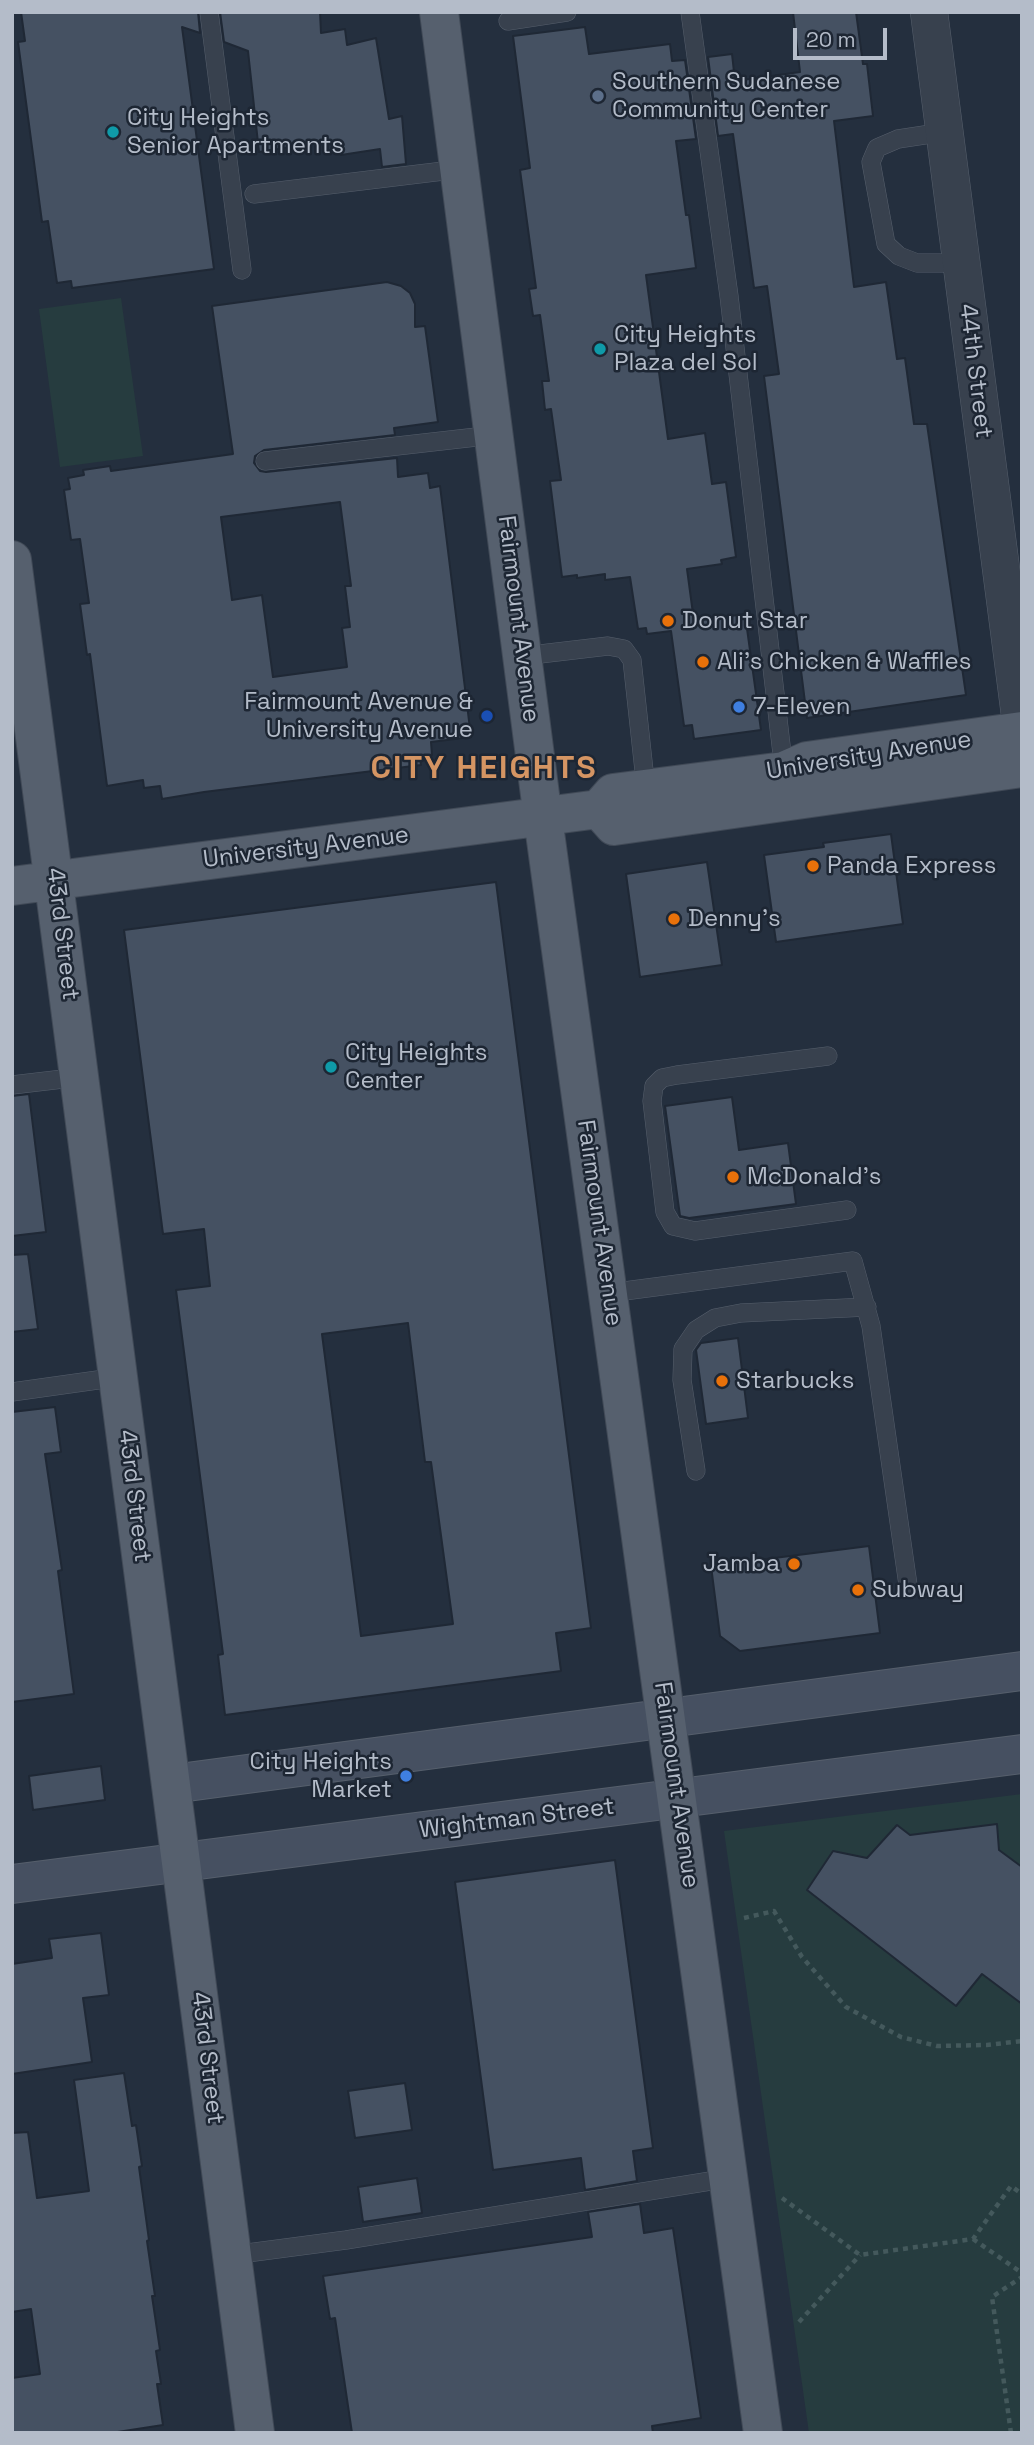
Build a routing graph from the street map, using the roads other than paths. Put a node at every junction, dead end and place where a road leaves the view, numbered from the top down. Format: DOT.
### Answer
graph roads {
  1 [pos="209,12"];
  2 [pos="439,12"];
  3 [pos="568,12"];
  4 [pos="690,12"];
  5 [pos="929,12"];
  6 [pos="508,21"];
  7 [pos="944,132"];
  8 [pos="460,169"];
  9 [pos="254,194"];
  10 [pos="961,263"];
  11 [pos="242,270"];
  12 [pos="494,435"];
  13 [pos="265,461"];
  14 [pos="12,559"];
  15 [pos="1013,589"];
  16 [pos="523,656"];
  17 [pos="1022,731"];
  18 [pos="1022,768"];
  19 [pos="783,771"];
  20 [pos="646,789"];
  21 [pos="599,809"];
  22 [pos="543,818"];
  23 [pos="55,881"];
  24 [pos="12,886"];
  25 [pos="828,1056"];
  26 [pos="80,1077"];
  27 [pos="12,1085"];
  28 [pos="847,1210"];
  29 [pos="609,1293"];
  30 [pos="867,1307"];
  31 [pos="119,1377"];
  32 [pos="12,1392"];
  33 [pos="696,1471"];
  34 [pos="908,1585"];
  35 [pos="1022,1671"];
  36 [pos="667,1718"];
  37 [pos="1022,1754"];
  38 [pos="172,1784"];
  39 [pos="678,1798"];
  40 [pos="181,1861"];
  41 [pos="12,1884"];
  42 [pos="729,2178"];
  43 [pos="232,2255"];
  44 [pos="255,2433"];
  45 [pos="763,2433"];
  1 -- 11 [label="lane"];
  2 -- 8 [label="main road, Fairmount Avenue"];
  3 -- 6 [label="lane"];
  4 -- 19 [label="lane"];
  5 -- 7 [label="street, 44th Street"];
  7 -- 10 [label="street, 44th Street"];
  7 -- 10 [label="lane"];
  8 -- 9 [label="lane"];
  8 -- 12 [label="main road, Fairmount Avenue"];
  10 -- 15 [label="street, 44th Street"];
  12 -- 13 [label="lane"];
  12 -- 16 [label="main road, Fairmount Avenue"];
  14 -- 23 [label="main road, 43rd Street"];
  15 -- 17 [label="street, 44th Street"];
  16 -- 20 [label="lane"];
  16 -- 22 [label="main road, Fairmount Avenue"];
  17 -- 19 [label="main road, University Avenue"];
  18 -- 21 [label="main road, University Avenue"];
  19 -- 20 [label="main road, University Avenue"];
  20 -- 21 [label="main road, University Avenue"];
  21 -- 22 [label="main road, University Avenue"];
  22 -- 23 [label="main road, University Avenue"];
  22 -- 29 [label="main road, Fairmount Avenue"];
  23 -- 24 [label="main road, University Avenue"];
  23 -- 26 [label="main road, 43rd Street"];
  25 -- 28 [label="lane"];
  26 -- 27 [label="lane"];
  26 -- 31 [label="main road, 43rd Street"];
  29 -- 30 [label="lane"];
  29 -- 36 [label="main road, Fairmount Avenue"];
  30 -- 33 [label="lane"];
  30 -- 34 [label="lane"];
  31 -- 32 [label="lane"];
  31 -- 38 [label="main road, 43rd Street"];
  35 -- 36 [label="main road"];
  36 -- 38 [label="main road"];
  36 -- 39 [label="main road, Fairmount Avenue"];
  37 -- 39 [label="main road, Wightman Street"];
  38 -- 40 [label="main road, 43rd Street"];
  39 -- 40 [label="main road, Wightman Street"];
  39 -- 42 [label="main road, Fairmount Avenue"];
  40 -- 41 [label="main road, Wightman Street"];
  40 -- 43 [label="main road, 43rd Street"];
  42 -- 43 [label="lane"];
  42 -- 45 [label="main road, Fairmount Avenue"];
  43 -- 44 [label="main road, 43rd Street"];
}
